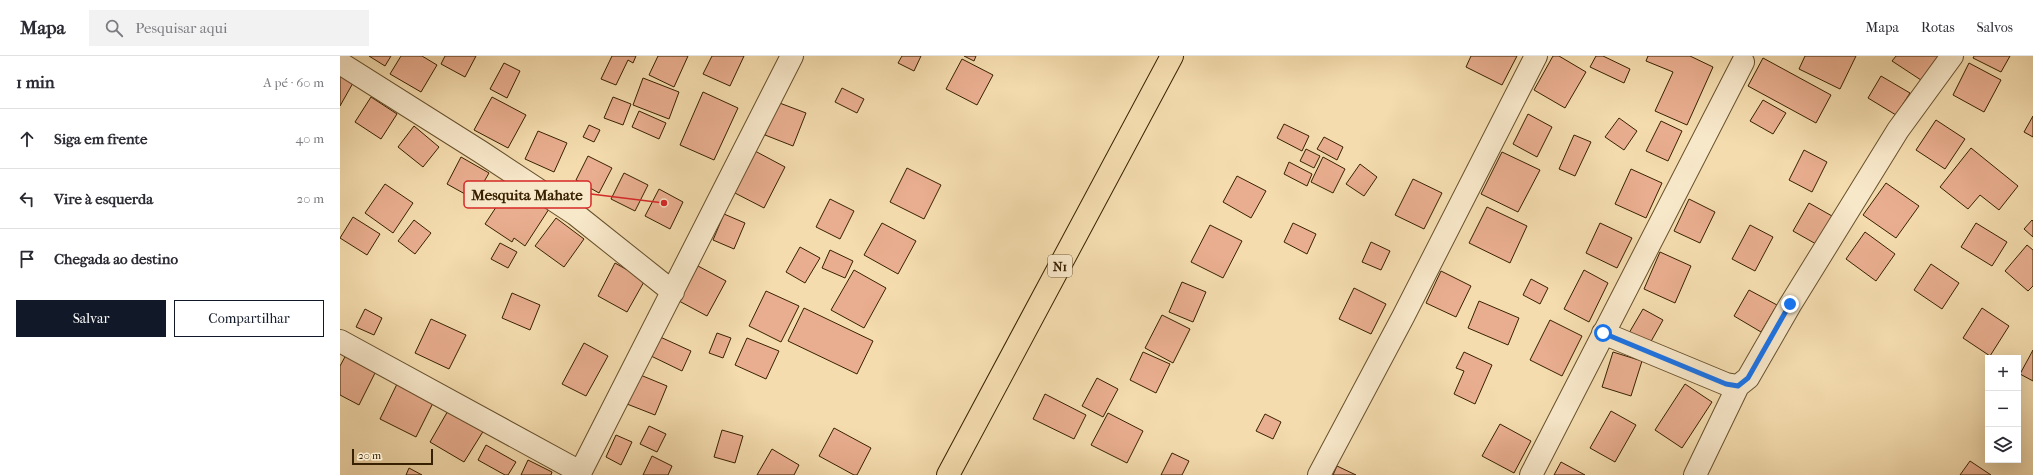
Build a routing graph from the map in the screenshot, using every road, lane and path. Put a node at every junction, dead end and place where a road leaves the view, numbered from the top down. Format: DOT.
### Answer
graph roads {
  1 [pos="1172,56"];
  2 [pos="1536,56"];
  3 [pos="1952,56"];
  4 [pos="787,58"];
  5 [pos="1743,62"];
  6 [pos="340,63"];
  7 [pos="673,292"];
  8 [pos="1603,333"];
  9 [pos="340,341"];
  10 [pos="1738,386"];
  11 [pos="579,474"];
  12 [pos="948,475"];
  13 [pos="1319,475"];
  14 [pos="1530,475"];
  15 [pos="1695,475"];
  1 -- 12 [label="highway, N1"];
  2 -- 13 [label="street"];
  3 -- 10 [label="street"];
  4 -- 7 [label="street"];
  5 -- 8 [label="street"];
  6 -- 7 [label="street"];
  7 -- 11 [label="street"];
  8 -- 10 [label="street"];
  8 -- 14 [label="street"];
  9 -- 11 [label="street"];
  10 -- 15 [label="street"];
}
